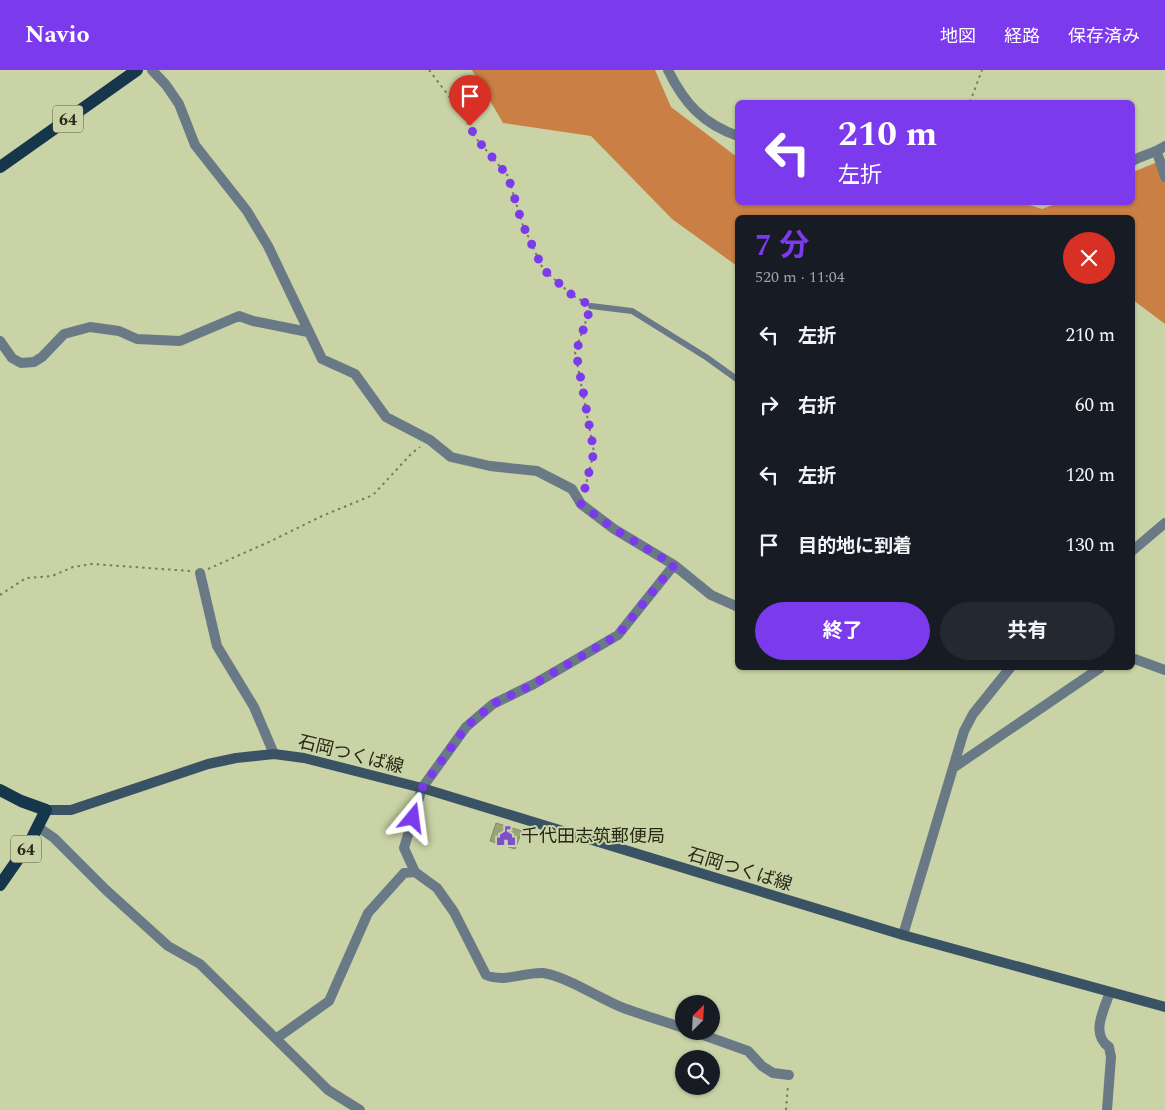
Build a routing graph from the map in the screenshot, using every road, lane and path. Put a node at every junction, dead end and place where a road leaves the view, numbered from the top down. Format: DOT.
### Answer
graph roads {
  1 [pos="136,70"];
  2 [pos="152,70"];
  3 [pos="429,70"];
  4 [pos="668,70"];
  5 [pos="982,70"];
  6 [pos="971,100"];
  7 [pos="735,135"];
  8 [pos="1161,149"];
  9 [pos="1135,160"];
  10 [pos="0,167"];
  11 [pos="1165,177"];
  12 [pos="591,306"];
  13 [pos="308,332"];
  14 [pos="0,341"];
  15 [pos="735,378"];
  16 [pos="430,440"];
  17 [pos="581,504"];
  18 [pos="1165,523"];
  19 [pos="1135,548"];
  20 [pos="674,565"];
  21 [pos="200,573"];
  22 [pos="0,595"];
  23 [pos="735,605"];
  24 [pos="1135,659"];
  25 [pos="1008,670"];
  26 [pos="1097,670"];
  27 [pos="1165,670"];
  28 [pos="274,754"];
  29 [pos="953,768"];
  30 [pos="422,788"];
  31 [pos="0,790"];
  32 [pos="46,810"];
  33 [pos="38,827"];
  34 [pos="415,872"];
  35 [pos="0,885"];
  36 [pos="903,935"];
  37 [pos="1110,992"];
  38 [pos="1165,1008"];
  39 [pos="675,1025"];
  40 [pos="277,1038"];
  41 [pos="717,1040"];
  42 [pos="789,1075"];
  43 [pos="360,1110"];
  44 [pos="786,1110"];
  45 [pos="1107,1110"];
  1 -- 10 [label="main road, 64"];
  2 -- 13 [label="street"];
  3 -- 12 [label="path"];
  4 -- 7 [label="street"];
  5 -- 6 [label="path"];
  8 -- 9 [label="street"];
  8 -- 11 [label="street"];
  12 -- 15 [label="lane"];
  12 -- 17 [label="path"];
  13 -- 14 [label="street"];
  13 -- 16 [label="street"];
  16 -- 17 [label="street"];
  16 -- 21 [label="path"];
  17 -- 20 [label="street"];
  18 -- 19 [label="street"];
  20 -- 23 [label="street"];
  20 -- 30 [label="street"];
  21 -- 22 [label="path"];
  21 -- 28 [label="street"];
  24 -- 27 [label="street"];
  25 -- 29 [label="street"];
  26 -- 29 [label="street"];
  28 -- 30 [label="main road, 石岡つくば線"];
  28 -- 32 [label="main road, 石岡つくば線"];
  29 -- 36 [label="street"];
  30 -- 34 [label="street"];
  30 -- 36 [label="main road, 石岡つくば線"];
  31 -- 32 [label="main road"];
  32 -- 33 [label="main road, 64"];
  33 -- 35 [label="main road, 64"];
  33 -- 40 [label="street"];
  34 -- 39 [label="street"];
  34 -- 40 [label="street"];
  36 -- 37 [label="main road, 石岡つくば線"];
  37 -- 38 [label="main road, 石岡つくば線"];
  37 -- 45 [label="street"];
  40 -- 43 [label="street"];
  41 -- 42 [label="street"];
  42 -- 44 [label="path"];
}
